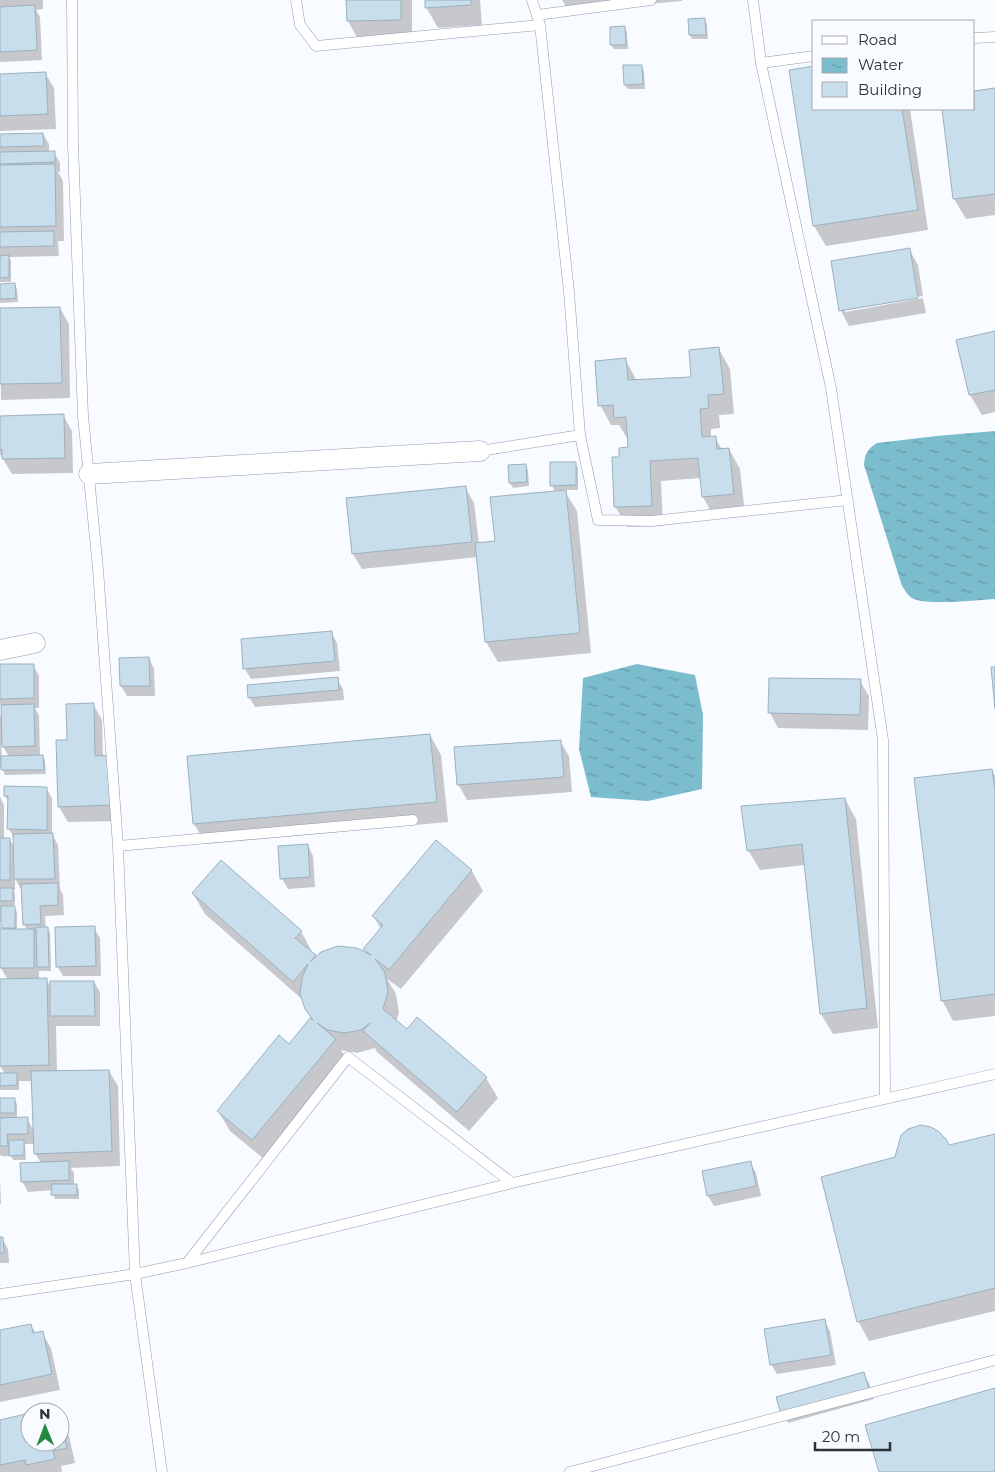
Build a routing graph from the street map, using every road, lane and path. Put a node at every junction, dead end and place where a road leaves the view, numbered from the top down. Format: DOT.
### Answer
graph roads {
  1 [pos="72,0"];
  2 [pos="296,0"];
  3 [pos="532,0"];
  4 [pos="651,0"];
  5 [pos="752,0"];
  6 [pos="538,20"];
  7 [pos="995,37"];
  8 [pos="975,38"];
  9 [pos="812,56"];
  10 [pos="761,63"];
  11 [pos="580,435"];
  12 [pos="480,451"];
  13 [pos="89,474"];
  14 [pos="848,500"];
  15 [pos="35,643"];
  16 [pos="0,650"];
  17 [pos="413,820"];
  18 [pos="118,846"];
  19 [pos="995,1074"];
  20 [pos="885,1099"];
  21 [pos="512,1183"];
  22 [pos="187,1263"];
  23 [pos="135,1274"];
  24 [pos="0,1294"];
  25 [pos="995,1360"];
  26 [pos="162,1472"];
  27 [pos="570,1472"];
  1 -- 13 [label="lane"];
  2 -- 6 [label="lane"];
  3 -- 6 [label="lane"];
  4 -- 6 [label="lane"];
  5 -- 10 [label="lane"];
  6 -- 11 [label="lane"];
  7 -- 8 [label="lane"];
  9 -- 10 [label="lane"];
  10 -- 14 [label="lane"];
  11 -- 12 [label="lane"];
  11 -- 14 [label="lane"];
  12 -- 13 [label="street"];
  13 -- 18 [label="lane"];
  14 -- 20 [label="lane"];
  15 -- 16 [label="street"];
  17 -- 18 [label="lane"];
  18 -- 23 [label="lane"];
  19 -- 20 [label="lane"];
  20 -- 21 [label="lane"];
  21 -- 22 [label="lane"];
  21 -- 22 [label="lane"];
  22 -- 23 [label="lane"];
  23 -- 24 [label="lane"];
  23 -- 26 [label="lane"];
  25 -- 27 [label="lane"];
}
